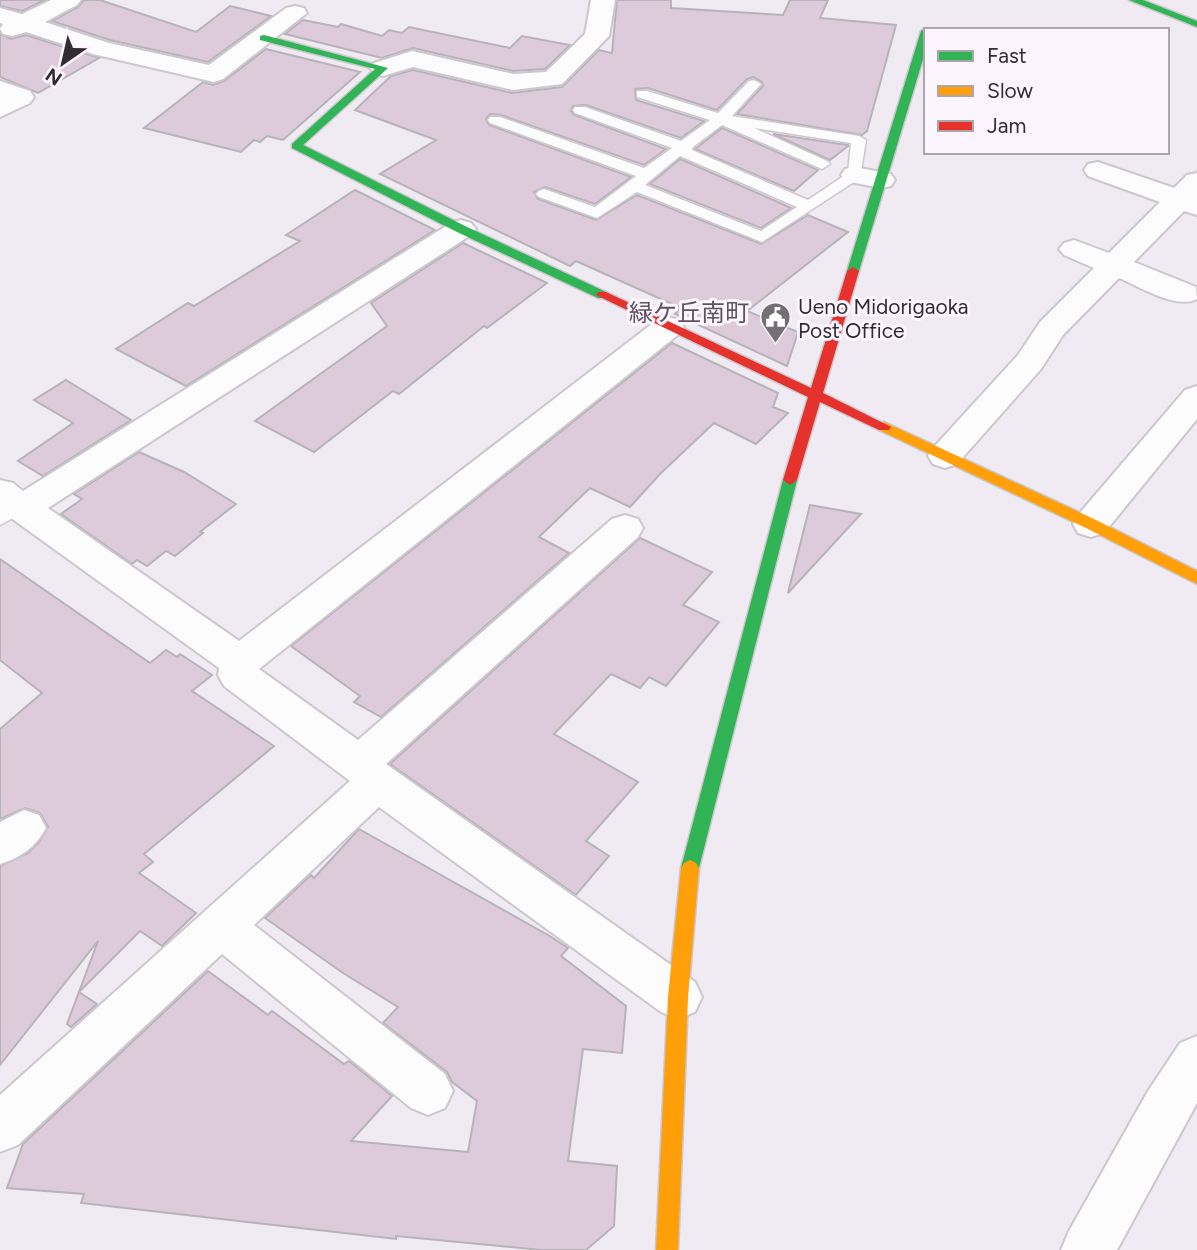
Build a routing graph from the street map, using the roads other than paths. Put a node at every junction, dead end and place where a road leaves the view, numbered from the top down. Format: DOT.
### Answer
graph roads {
  1 [pos="69,0"];
  2 [pos="603,0"];
  3 [pos="1135,0"];
  4 [pos="295,13"];
  5 [pos="12,19"];
  6 [pos="1197,23"];
  7 [pos="0,35"];
  8 [pos="924,35"];
  9 [pos="264,38"];
  10 [pos="383,68"];
  11 [pos="754,84"];
  12 [pos="0,89"];
  13 [pos="642,94"];
  14 [pos="0,109"];
  15 [pos="580,110"];
  16 [pos="721,119"];
  17 [pos="495,120"];
  18 [pos="683,149"];
  19 [pos="822,164"];
  20 [pos="1098,170"];
  21 [pos="868,178"];
  22 [pos="640,180"];
  23 [pos="544,194"];
  24 [pos="1191,195"];
  25 [pos="809,206"];
  26 [pos="461,229"];
  27 [pos="1074,250"];
  28 [pos="1114,265"];
  29 [pos="1185,293"];
  30 [pos="668,327"];
  31 [pos="817,395"];
  32 [pos="1197,397"];
  33 [pos="945,456"];
  34 [pos="10,506"];
  35 [pos="1091,524"];
  36 [pos="625,528"];
  37 [pos="1197,578"];
  38 [pos="240,662"];
  39 [pos="369,773"];
  40 [pos="220,925"];
  41 [pos="678,997"];
  42 [pos="1197,1059"];
  43 [pos="428,1091"];
  44 [pos="0,1128"];
  45 [pos="667,1250"];
  46 [pos="1088,1250"];
  1 -- 5 [label="street"];
  2 -- 10 [label="street"];
  3 -- 6 [label="street"];
  4 -- 9 [label="street"];
  5 -- 7 [label="street"];
  5 -- 9 [label="street"];
  8 -- 21 [label="street"];
  9 -- 10 [label="street"];
  10 -- 26 [label="street"];
  11 -- 16 [label="lane"];
  12 -- 14 [label="street"];
  13 -- 16 [label="lane"];
  15 -- 18 [label="lane"];
  16 -- 18 [label="lane"];
  16 -- 19 [label="lane"];
  16 -- 21 [label="lane"];
  17 -- 22 [label="lane"];
  18 -- 22 [label="lane"];
  18 -- 25 [label="lane"];
  20 -- 24 [label="street"];
  21 -- 25 [label="lane"];
  21 -- 31 [label="street"];
  22 -- 23 [label="lane"];
  22 -- 25 [label="lane"];
  24 -- 28 [label="street"];
  26 -- 30 [label="street"];
  26 -- 34 [label="street"];
  27 -- 28 [label="street"];
  28 -- 29 [label="street"];
  28 -- 33 [label="street"];
  30 -- 31 [label="street"];
  30 -- 38 [label="street"];
  31 -- 33 [label="street"];
  31 -- 41 [label="street"];
  32 -- 35 [label="street"];
  33 -- 35 [label="street"];
  34 -- 38 [label="street"];
  35 -- 37 [label="street"];
  36 -- 39 [label="street"];
  38 -- 39 [label="street"];
  39 -- 40 [label="street"];
  39 -- 41 [label="street"];
  40 -- 43 [label="street"];
  40 -- 44 [label="street"];
  41 -- 45 [label="street"];
  42 -- 46 [label="street"];
}
